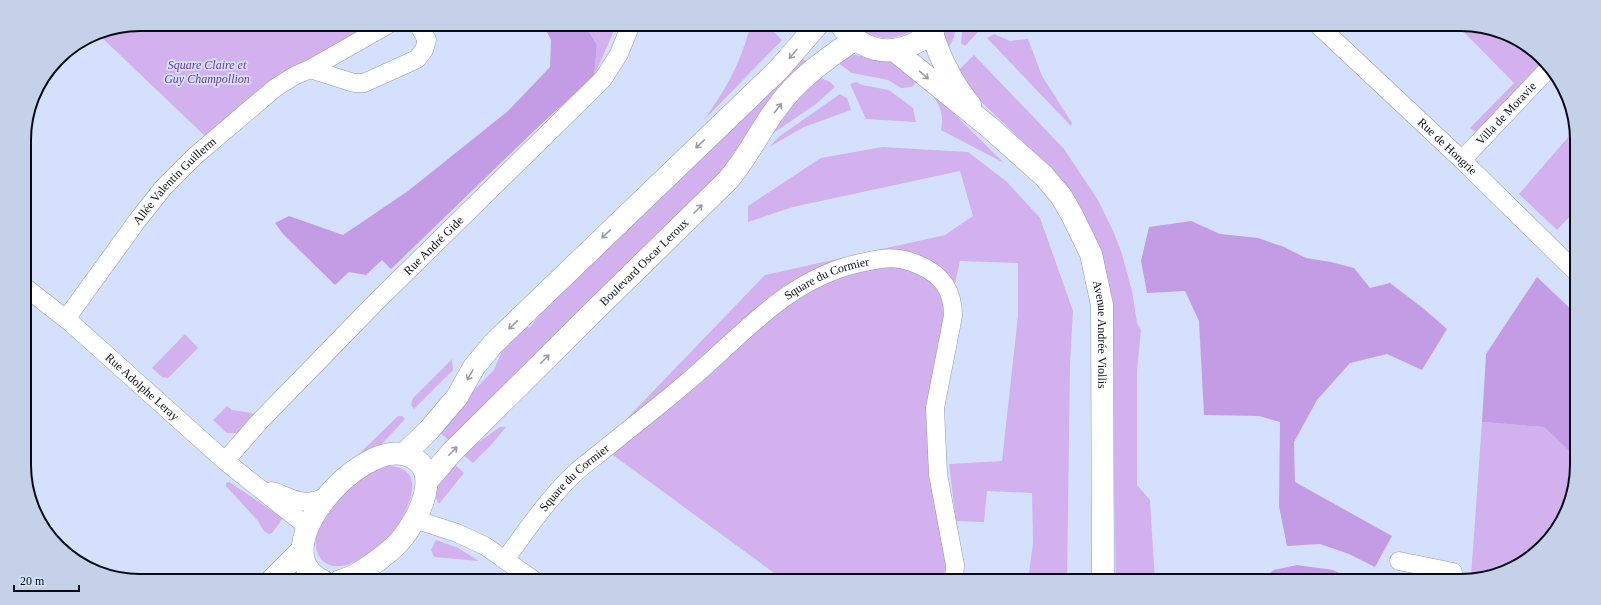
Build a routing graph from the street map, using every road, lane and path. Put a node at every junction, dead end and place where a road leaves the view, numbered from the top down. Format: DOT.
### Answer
graph roads {
  1 [pos="377,31"];
  2 [pos="422,31"];
  3 [pos="628,31"];
  4 [pos="812,31"];
  5 [pos="930,31"];
  6 [pos="935,31"];
  7 [pos="1324,31"];
  8 [pos="847,32"];
  9 [pos="894,50"];
  10 [pos="310,69"];
  11 [pos="1546,71"];
  12 [pos="989,127"];
  13 [pos="1462,160"];
  14 [pos="1570,266"];
  15 [pos="31,292"];
  16 [pos="66,319"];
  17 [pos="404,454"];
  18 [pos="225,461"];
  19 [pos="428,480"];
  20 [pos="259,487"];
  21 [pos="328,496"];
  22 [pos="414,519"];
  23 [pos="308,527"];
  24 [pos="302,550"];
  25 [pos="505,560"];
  26 [pos="1399,561"];
  27 [pos="1453,572"];
  28 [pos="278,574"];
  29 [pos="313,574"];
  30 [pos="357,574"];
  31 [pos="526,574"];
  32 [pos="954,574"];
  33 [pos="1103,574"];
  1 -- 10 [label="street, Allée Valentin Guillerm"];
  2 -- 10 [label="street"];
  3 -- 18 [label="street, Rue André Gide"];
  4 -- 17 [label="main road, one-way"];
  5 -- 9 [label="main road"];
  6 -- 12 [label="main road, Avenue Andrée Viollis"];
  7 -- 13 [label="street, Rue de Hongrie"];
  8 -- 9 [label="main road"];
  19 -- 8 [label="main road, Boulevard Oscar Leroux, one-way"];
  9 -- 12 [label="main road, Avenue Andrée Viollis, one-way"];
  10 -- 16 [label="street, Allée Valentin Guillerm"];
  11 -- 13 [label="street, Villa de Moravie"];
  12 -- 33 [label="main road, Avenue Andrée Viollis"];
  13 -- 14 [label="street, Rue de Hongrie"];
  15 -- 16 [label="street, Rue Adolphe Leray"];
  16 -- 18 [label="street, Rue Adolphe Leray"];
  17 -- 19 [label="main road"];
  17 -- 21 [label="main road"];
  18 -- 20 [label="street, Rue Adolphe Leray"];
  19 -- 22 [label="main road"];
  20 -- 21 [label="street, Rue Adolphe Leray"];
  20 -- 23 [label="street, Rue Adolphe Leray"];
  21 -- 23 [label="main road"];
  22 -- 25 [label="street"];
  22 -- 30 [label="main road"];
  23 -- 24 [label="main road"];
  24 -- 28 [label="main road"];
  24 -- 29 [label="main road"];
  25 -- 31 [label="street"];
  25 -- 32 [label="street, Square du Cormier"];
  26 -- 27 [label="street"];
}
